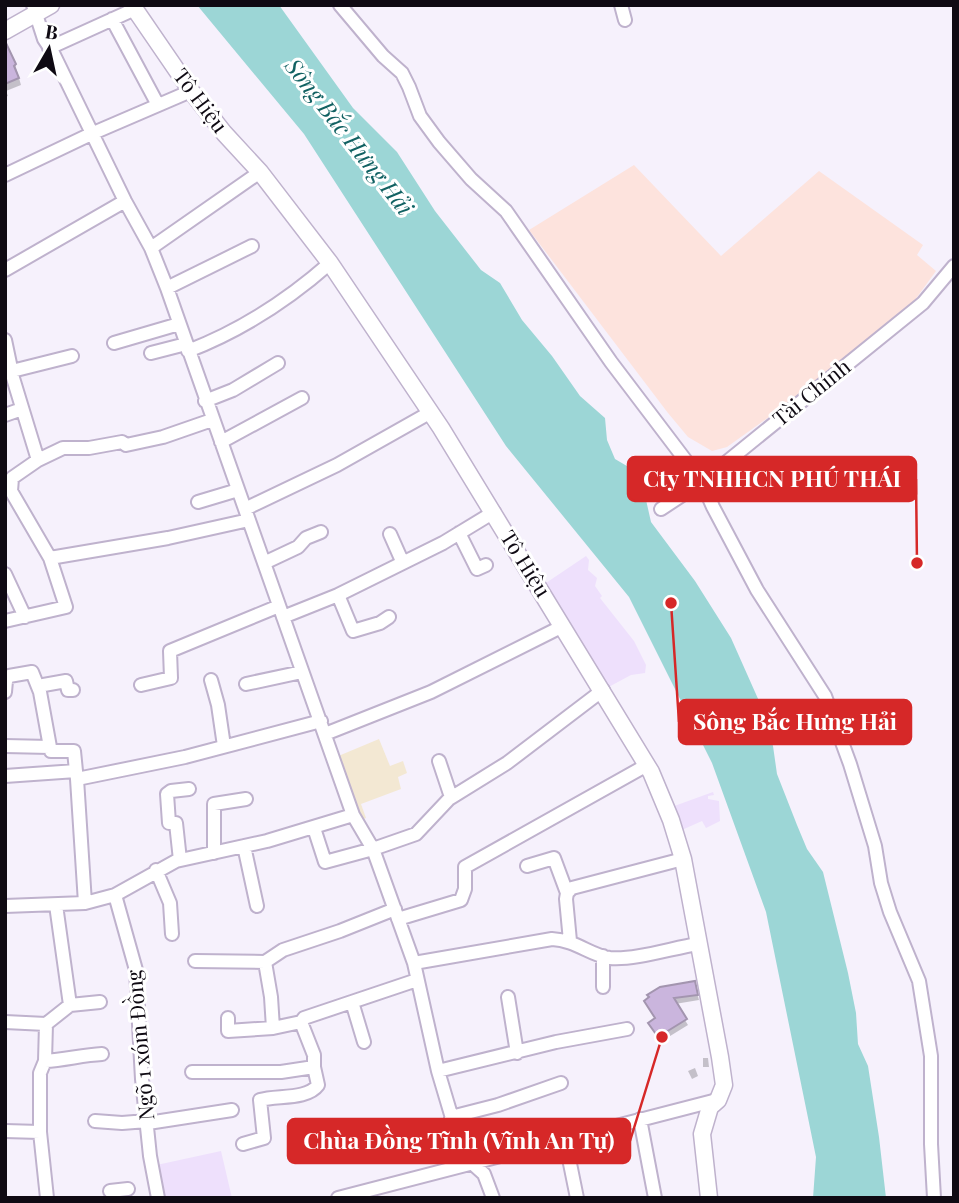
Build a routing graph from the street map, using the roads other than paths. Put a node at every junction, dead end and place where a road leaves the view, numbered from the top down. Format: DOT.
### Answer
graph roads {
  1 [pos="51,5"];
  2 [pos="340,5"];
  3 [pos="621,5"];
  4 [pos="133,7"];
  5 [pos="35,10"];
  6 [pos="112,19"];
  7 [pos="625,20"];
  8 [pos="5,31"];
  9 [pos="48,48"];
  10 [pos="191,91"];
  11 [pos="158,105"];
  12 [pos="91,134"];
  13 [pos="260,172"];
  14 [pos="5,175"];
  15 [pos="125,201"];
  16 [pos="252,246"];
  17 [pos="151,248"];
  18 [pos="330,263"];
  19 [pos="954,266"];
  20 [pos="5,270"];
  21 [pos="167,288"];
  22 [pos="179,324"];
  23 [pos="5,340"];
  24 [pos="114,343"];
  25 [pos="187,348"];
  26 [pos="151,354"];
  27 [pos="72,356"];
  28 [pos="278,363"];
  29 [pos="10,377"];
  30 [pos="302,398"];
  31 [pos="205,401"];
  32 [pos="22,409"];
  33 [pos="431,412"];
  34 [pos="5,415"];
  35 [pos="212,420"];
  36 [pos="220,442"];
  37 [pos="38,460"];
  38 [pos="702,482"];
  39 [pos="238,490"];
  40 [pos="8,492"];
  41 [pos="198,502"];
  42 [pos="661,509"];
  43 [pos="494,512"];
  44 [pos="247,515"];
  45 [pos="321,532"];
  46 [pos="460,533"];
  47 [pos="390,534"];
  48 [pos="50,558"];
  49 [pos="402,561"];
  50 [pos="264,563"];
  51 [pos="486,565"];
  52 [pos="5,574"];
  53 [pos="338,595"];
  54 [pos="281,612"];
  55 [pos="25,617"];
  56 [pos="389,617"];
  57 [pos="5,621"];
  58 [pos="564,626"];
  59 [pos="302,671"];
  60 [pos="211,680"];
  61 [pos="246,684"];
  62 [pos="141,685"];
  63 [pos="37,686"];
  64 [pos="73,690"];
  65 [pos="603,690"];
  66 [pos="5,692"];
  67 [pos="321,721"];
  68 [pos="326,734"];
  69 [pos="5,746"];
  70 [pos="224,746"];
  71 [pos="50,747"];
  72 [pos="439,761"];
  73 [pos="647,765"];
  74 [pos="76,775"];
  75 [pos="5,776"];
  76 [pos="189,789"];
  77 [pos="452,797"];
  78 [pos="246,799"];
  79 [pos="353,815"];
  80 [pos="314,828"];
  81 [pos="244,846"];
  82 [pos="373,849"];
  83 [pos="214,853"];
  84 [pos="683,859"];
  85 [pos="180,860"];
  86 [pos="527,866"];
  87 [pos="156,870"];
  88 [pos="567,892"];
  89 [pos="115,895"];
  90 [pos="85,903"];
  91 [pos="56,905"];
  92 [pos="5,906"];
  93 [pos="257,906"];
  94 [pos="396,914"];
  95 [pos="172,934"];
  96 [pos="570,941"];
  97 [pos="698,944"];
  98 [pos="603,956"];
  99 [pos="195,961"];
  100 [pos="265,962"];
  101 [pos="414,963"];
  102 [pos="417,980"];
  103 [pos="603,986"];
  104 [pos="508,997"];
  105 [pos="100,1002"];
  106 [pos="352,1002"];
  107 [pos="71,1004"];
  108 [pos="228,1018"];
  109 [pos="5,1022"];
  110 [pos="301,1022"];
  111 [pos="46,1024"];
  112 [pos="273,1028"];
  113 [pos="627,1030"];
  114 [pos="364,1042"];
  115 [pos="517,1053"];
  116 [pos="102,1054"];
  117 [pos="45,1061"];
  118 [pos="314,1067"];
  119 [pos="438,1071"];
  120 [pos="192,1072"];
  121 [pos="561,1083"];
  122 [pos="718,1100"];
  123 [pos="232,1110"];
  124 [pos="451,1117"];
  125 [pos="640,1119"];
  126 [pos="95,1121"];
  127 [pos="148,1122"];
  128 [pos="5,1130"];
  129 [pos="40,1132"];
  130 [pos="565,1139"];
  131 [pos="243,1144"];
  132 [pos="472,1163"];
  133 [pos="128,1189"];
  134 [pos="110,1191"];
  135 [pos="47,1198"];
  136 [pos="158,1198"];
  137 [pos="338,1198"];
  138 [pos="493,1198"];
  139 [pos="577,1198"];
  140 [pos="655,1198"];
  141 [pos="709,1198"];
  142 [pos="934,1198"];
  1 -- 5 [label="main road"];
  2 -- 38 [label="street"];
  3 -- 7 [label="street"];
  4 -- 6 [label="street"];
  4 -- 10 [label="main road, Tô Hiệu"];
  5 -- 8 [label="main road"];
  5 -- 9 [label="street"];
  6 -- 9 [label="street"];
  6 -- 11 [label="street"];
  9 -- 12 [label="street"];
  10 -- 11 [label="street"];
  10 -- 13 [label="main road, Tô Hiệu"];
  11 -- 12 [label="street"];
  12 -- 14 [label="street"];
  12 -- 15 [label="street"];
  13 -- 17 [label="street"];
  13 -- 18 [label="main road, Tô Hiệu"];
  15 -- 17 [label="street"];
  15 -- 20 [label="street"];
  16 -- 21 [label="street"];
  17 -- 21 [label="street"];
  18 -- 25 [label="street"];
  18 -- 33 [label="main road, Tô Hiệu"];
  19 -- 38 [label="street, Tài Chính"];
  21 -- 22 [label="street"];
  22 -- 24 [label="street"];
  22 -- 25 [label="street"];
  23 -- 29 [label="street"];
  25 -- 26 [label="street"];
  25 -- 31 [label="street"];
  27 -- 29 [label="street"];
  28 -- 31 [label="street"];
  29 -- 32 [label="street"];
  30 -- 36 [label="street"];
  31 -- 35 [label="street"];
  32 -- 34 [label="street"];
  32 -- 37 [label="street"];
  33 -- 43 [label="main road, Tô Hiệu"];
  33 -- 44 [label="street"];
  35 -- 36 [label="street"];
  35 -- 37 [label="street"];
  36 -- 39 [label="street"];
  37 -- 40 [label="street"];
  38 -- 42 [label="street, Tài Chính"];
  38 -- 142 [label="street"];
  39 -- 41 [label="street"];
  39 -- 44 [label="street"];
  40 -- 48 [label="street"];
  43 -- 46 [label="street"];
  43 -- 58 [label="main road, Tô Hiệu"];
  44 -- 48 [label="street"];
  44 -- 50 [label="street"];
  45 -- 50 [label="street"];
  46 -- 49 [label="street"];
  46 -- 51 [label="street"];
  47 -- 49 [label="street"];
  48 -- 55 [label="street"];
  49 -- 53 [label="street"];
  50 -- 54 [label="street"];
  52 -- 55 [label="street"];
  53 -- 54 [label="street"];
  53 -- 56 [label="street"];
  54 -- 59 [label="street"];
  54 -- 62 [label="street"];
  55 -- 57 [label="street"];
  58 -- 65 [label="main road, Tô Hiệu"];
  58 -- 68 [label="street"];
  59 -- 61 [label="street"];
  59 -- 67 [label="street"];
  60 -- 70 [label="street"];
  63 -- 64 [label="street"];
  63 -- 66 [label="street"];
  63 -- 71 [label="street"];
  65 -- 73 [label="main road, Tô Hiệu"];
  65 -- 77 [label="street"];
  67 -- 68 [label="street"];
  67 -- 70 [label="street"];
  68 -- 79 [label="street"];
  69 -- 71 [label="street"];
  70 -- 74 [label="street"];
  71 -- 74 [label="street"];
  72 -- 77 [label="street"];
  73 -- 84 [label="main road, Tô Hiệu"];
  73 -- 94 [label="street"];
  74 -- 75 [label="street"];
  74 -- 90 [label="street"];
  76 -- 85 [label="street"];
  77 -- 82 [label="street"];
  78 -- 83 [label="street"];
  79 -- 80 [label="street"];
  79 -- 82 [label="street"];
  80 -- 81 [label="street"];
  80 -- 82 [label="street"];
  81 -- 83 [label="street"];
  81 -- 93 [label="street"];
  82 -- 94 [label="street"];
  83 -- 85 [label="street"];
  84 -- 88 [label="street"];
  84 -- 97 [label="main road, Tô Hiệu"];
  85 -- 87 [label="street"];
  86 -- 88 [label="street"];
  87 -- 89 [label="street"];
  87 -- 95 [label="street"];
  88 -- 96 [label="street"];
  89 -- 90 [label="street"];
  89 -- 127 [label="street, Ngõ 1 xóm Đồng"];
  90 -- 91 [label="street"];
  91 -- 92 [label="street"];
  91 -- 107 [label="street"];
  94 -- 100 [label="street"];
  94 -- 101 [label="street"];
  96 -- 98 [label="street"];
  96 -- 101 [label="street"];
  97 -- 98 [label="street"];
  97 -- 122 [label="main road, Tô Hiệu"];
  98 -- 103 [label="street"];
  99 -- 100 [label="street"];
  100 -- 112 [label="street"];
  101 -- 102 [label="street"];
  102 -- 106 [label="street"];
  102 -- 119 [label="street"];
  104 -- 115 [label="street"];
  105 -- 107 [label="street"];
  106 -- 110 [label="street"];
  106 -- 114 [label="street"];
  107 -- 111 [label="street"];
  108 -- 112 [label="street"];
  109 -- 111 [label="street"];
  110 -- 112 [label="street"];
  110 -- 118 [label="street"];
  111 -- 117 [label="street"];
  113 -- 115 [label="street"];
  115 -- 119 [label="street"];
  116 -- 117 [label="street"];
  117 -- 129 [label="street"];
  118 -- 120 [label="street"];
  118 -- 131 [label="street"];
  119 -- 124 [label="street"];
  121 -- 124 [label="street"];
  122 -- 125 [label="street"];
  122 -- 141 [label="main road, Tô Hiệu"];
  123 -- 127 [label="street"];
  124 -- 132 [label="street"];
  125 -- 130 [label="street"];
  125 -- 140 [label="street"];
  126 -- 127 [label="street"];
  127 -- 136 [label="street, Ngõ 1 xóm Đồng"];
  128 -- 129 [label="street"];
  129 -- 135 [label="street"];
  130 -- 132 [label="street"];
  130 -- 139 [label="street"];
  132 -- 137 [label="street"];
  132 -- 138 [label="street"];
  133 -- 134 [label="street"];
}
